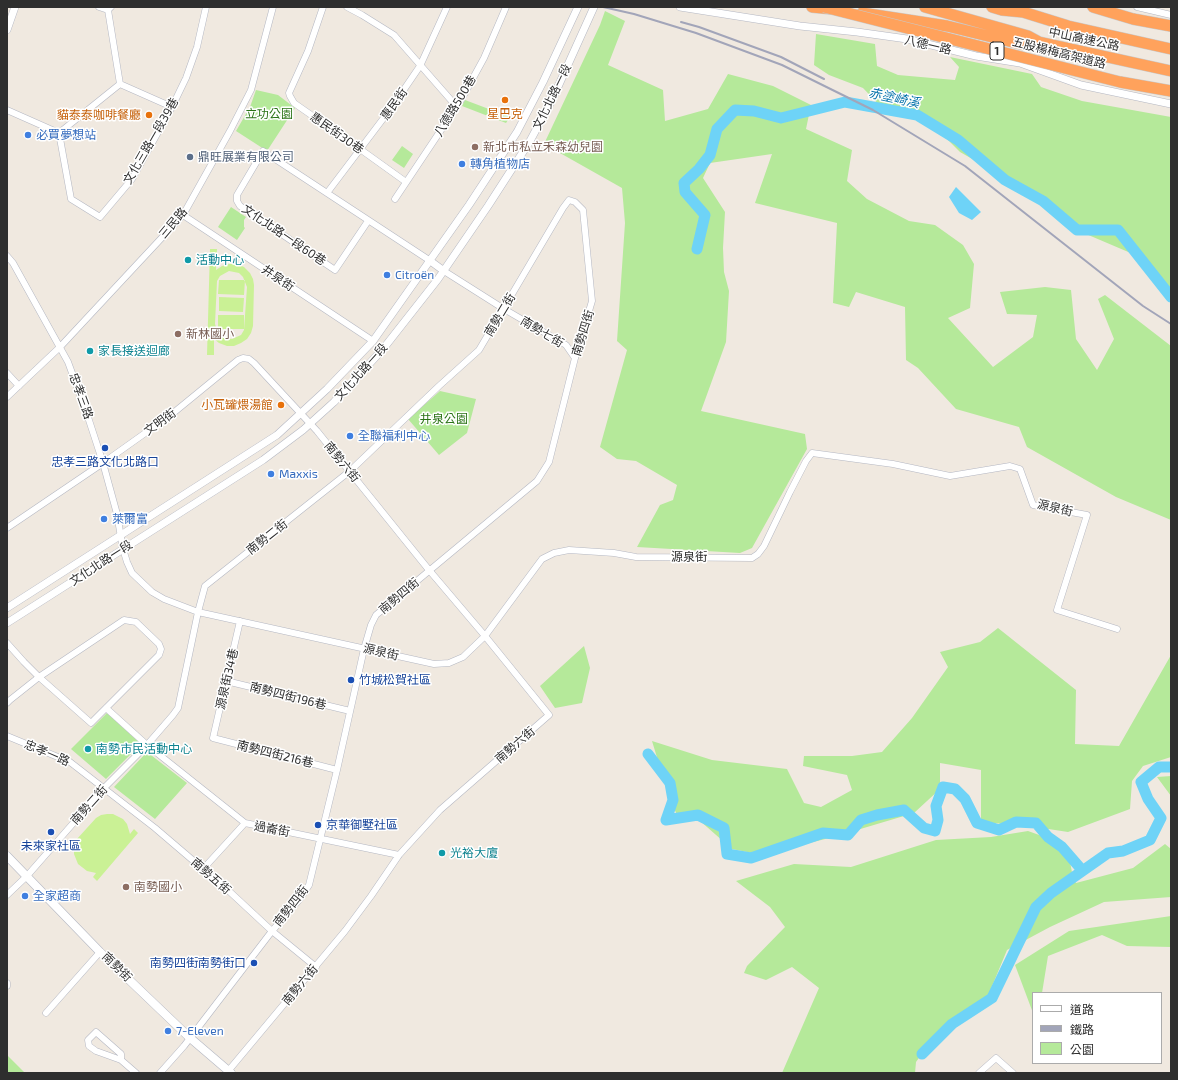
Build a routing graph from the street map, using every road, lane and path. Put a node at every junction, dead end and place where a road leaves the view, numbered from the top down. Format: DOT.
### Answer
graph roads {
  1 [pos="15,7"];
  2 [pos="99,7"];
  3 [pos="206,7"];
  4 [pos="272,7"];
  5 [pos="324,7"];
  6 [pos="347,7"];
  7 [pos="447,7"];
  8 [pos="506,7"];
  9 [pos="578,7"];
  10 [pos="594,7"];
  11 [pos="680,7"];
  12 [pos="812,7"];
  13 [pos="824,7"];
  14 [pos="925,7"];
  15 [pos="992,7"];
  16 [pos="1093,7"];
  17 [pos="1137,7"];
  18 [pos="109,8"];
  19 [pos="1021,10"];
  20 [pos="1171,15"];
  21 [pos="1171,26"];
  22 [pos="7,30"];
  23 [pos="1040,42"];
  24 [pos="1171,49"];
  25 [pos="420,66"];
  26 [pos="1171,70"];
  27 [pos="120,84"];
  28 [pos="1171,91"];
  29 [pos="1171,104"];
  30 [pos="457,107"];
  31 [pos="172,108"];
  32 [pos="7,110"];
  33 [pos="59,133"];
  34 [pos="360,148"];
  35 [pos="406,182"];
  36 [pos="326,193"];
  37 [pos="394,199"];
  38 [pos="568,200"];
  39 [pos="183,215"];
  40 [pos="368,221"];
  41 [pos="7,256"];
  42 [pos="429,260"];
  43 [pos="444,270"];
  44 [pos="504,309"];
  45 [pos="373,341"];
  46 [pos="60,347"];
  47 [pos="575,358"];
  48 [pos="7,373"];
  49 [pos="19,386"];
  50 [pos="7,397"];
  51 [pos="301,414"];
  52 [pos="310,424"];
  53 [pos="103,463"];
  54 [pos="350,471"];
  55 [pos="7,528"];
  56 [pos="120,535"];
  57 [pos="123,549"];
  58 [pos="429,570"];
  59 [pos="7,608"];
  60 [pos="198,612"];
  61 [pos="240,621"];
  62 [pos="7,623"];
  63 [pos="1117,629"];
  64 [pos="485,636"];
  65 [pos="7,643"];
  66 [pos="364,648"];
  67 [pos="39,677"];
  68 [pos="226,681"];
  69 [pos="7,704"];
  70 [pos="106,708"];
  71 [pos="350,711"];
  72 [pos="7,736"];
  73 [pos="213,738"];
  74 [pos="147,745"];
  75 [pos="337,770"];
  76 [pos="104,788"];
  77 [pos="245,823"];
  78 [pos="321,838"];
  79 [pos="399,855"];
  80 [pos="7,856"];
  81 [pos="203,869"];
  82 [pos="27,876"];
  83 [pos="7,895"];
  84 [pos="272,930"];
  85 [pos="100,952"];
  86 [pos="316,967"];
  87 [pos="7,982"];
  88 [pos="7,986"];
  89 [pos="46,1013"];
  90 [pos="189,1037"];
  91 [pos="122,1060"];
  92 [pos="230,1072"];
  93 [pos="136,1073"];
  94 [pos="160,1073"];
  95 [pos="979,1073"];
  96 [pos="1013,1073"];
  1 -- 22 [label="street"];
  2 -- 18 [label="street"];
  3 -- 31 [label="street, 文化三路一段39巷"];
  4 -- 39 [label="street, 三民路"];
  5 -- 34 [label="street, 惠民街30巷"];
  6 -- 25 [label="street"];
  7 -- 25 [label="street, 惠民街"];
  8 -- 30 [label="street, 八德路500巷"];
  9 -- 42 [label="street, 文化北路一段"];
  10 -- 43 [label="street, 文化北路一段"];
  11 -- 29 [label="street, 八德一路"];
  12 -- 23 [label="highway"];
  13 -- 28 [label="highway, 五股楊梅高架道路 / 1, bridge"];
  14 -- 23 [label="highway, 中山高速公路 / 1"];
  15 -- 19 [label="highway, 中山高速公路"];
  16 -- 21 [label="highway"];
  17 -- 20 [label="street"];
  18 -- 27 [label="street"];
  19 -- 24 [label="highway, 中山高速公路"];
  23 -- 26 [label="highway, 中山高速公路 / 1"];
  25 -- 30 [label="street"];
  25 -- 34 [label="street, 惠民街"];
  27 -- 31 [label="street"];
  27 -- 33 [label="street"];
  30 -- 35 [label="street, 八德路500巷"];
  31 -- 33 [label="street, 文化三路一段39巷"];
  32 -- 33 [label="street"];
  34 -- 35 [label="street, 惠民街30巷"];
  34 -- 36 [label="street, 惠民街"];
  35 -- 37 [label="street, 八德路500巷"];
  36 -- 40 [label="street, 文化北路一段60巷"];
  36 -- 40 [label="street, 文化北路一段60巷"];
  38 -- 44 [label="street, 南勢二街"];
  38 -- 47 [label="street, 南勢四街"];
  39 -- 45 [label="street, 井泉街"];
  39 -- 46 [label="street, 三民路"];
  40 -- 42 [label="street, 文化北路一段60巷"];
  41 -- 46 [label="street, 忠孝三路"];
  42 -- 43 [label="street"];
  42 -- 45 [label="street, 文化北路一段"];
  43 -- 44 [label="street, 南勢七街"];
  43 -- 52 [label="street, 文化北路一段"];
  44 -- 47 [label="street, 南勢七街"];
  44 -- 54 [label="street, 南勢二街"];
  45 -- 51 [label="street, 文化北路一段"];
  46 -- 49 [label="street, 三民路"];
  46 -- 53 [label="street, 忠孝三路"];
  47 -- 58 [label="street, 南勢四街"];
  48 -- 49 [label="street"];
  49 -- 50 [label="street, 三民路"];
  51 -- 52 [label="street, 南勢六街"];
  51 -- 53 [label="street, 文明街"];
  51 -- 56 [label="street, 文化北路一段"];
  52 -- 54 [label="street, 南勢六街"];
  52 -- 57 [label="street, 文化北路一段"];
  53 -- 55 [label="street, 文明街"];
  53 -- 56 [label="street, 忠孝三路"];
  54 -- 58 [label="street, 南勢六街"];
  54 -- 60 [label="street, 南勢二街"];
  56 -- 57 [label="street, 忠孝三路"];
  56 -- 59 [label="street, 文化北路一段"];
  57 -- 60 [label="street, 源泉街"];
  57 -- 62 [label="street, 文化北路一段"];
  58 -- 64 [label="street, 南勢六街"];
  58 -- 66 [label="street, 南勢四街"];
  60 -- 61 [label="street, 源泉街"];
  60 -- 74 [label="street, 南勢二街"];
  61 -- 66 [label="street, 源泉街"];
  61 -- 68 [label="street, 源泉街34巷"];
  63 -- 64 [label="street, 源泉街"];
  64 -- 66 [label="street, 源泉街"];
  64 -- 79 [label="street, 南勢六街"];
  65 -- 67 [label="street"];
  66 -- 71 [label="street, 南勢四街"];
  67 -- 69 [label="street"];
  67 -- 70 [label="street"];
  67 -- 70 [label="street"];
  68 -- 71 [label="street, 南勢四街196巷"];
  68 -- 73 [label="street, 源泉街34巷"];
  70 -- 74 [label="street, 過崙街"];
  71 -- 75 [label="street, 南勢四街"];
  72 -- 76 [label="street, 忠孝一路"];
  73 -- 75 [label="street, 南勢四街216巷"];
  74 -- 76 [label="street, 南勢二街"];
  74 -- 77 [label="street, 過崙街"];
  75 -- 78 [label="street, 南勢四街"];
  76 -- 81 [label="street, 南勢五街"];
  76 -- 82 [label="street, 南勢二街"];
  77 -- 78 [label="street, 過崙街"];
  77 -- 81 [label="street"];
  78 -- 79 [label="street, 過崙街"];
  78 -- 84 [label="street, 南勢四街"];
  79 -- 86 [label="street, 南勢六街"];
  80 -- 82 [label="main road, 南勢街"];
  81 -- 84 [label="street, 南勢五街"];
  82 -- 83 [label="street, 南勢二街"];
  82 -- 85 [label="main road, 南勢街"];
  84 -- 86 [label="street, 南勢五街"];
  84 -- 90 [label="street, 南勢四街"];
  85 -- 89 [label="street"];
  85 -- 90 [label="main road, 南勢街"];
  86 -- 92 [label="street, 南勢六街"];
  87 -- 88 [label="street"];
  90 -- 92 [label="main road, 南勢街"];
  90 -- 94 [label="street, 南勢四街"];
  91 -- 91 [label="street"];
  91 -- 93 [label="street"];
  95 -- 96 [label="street"];
}
